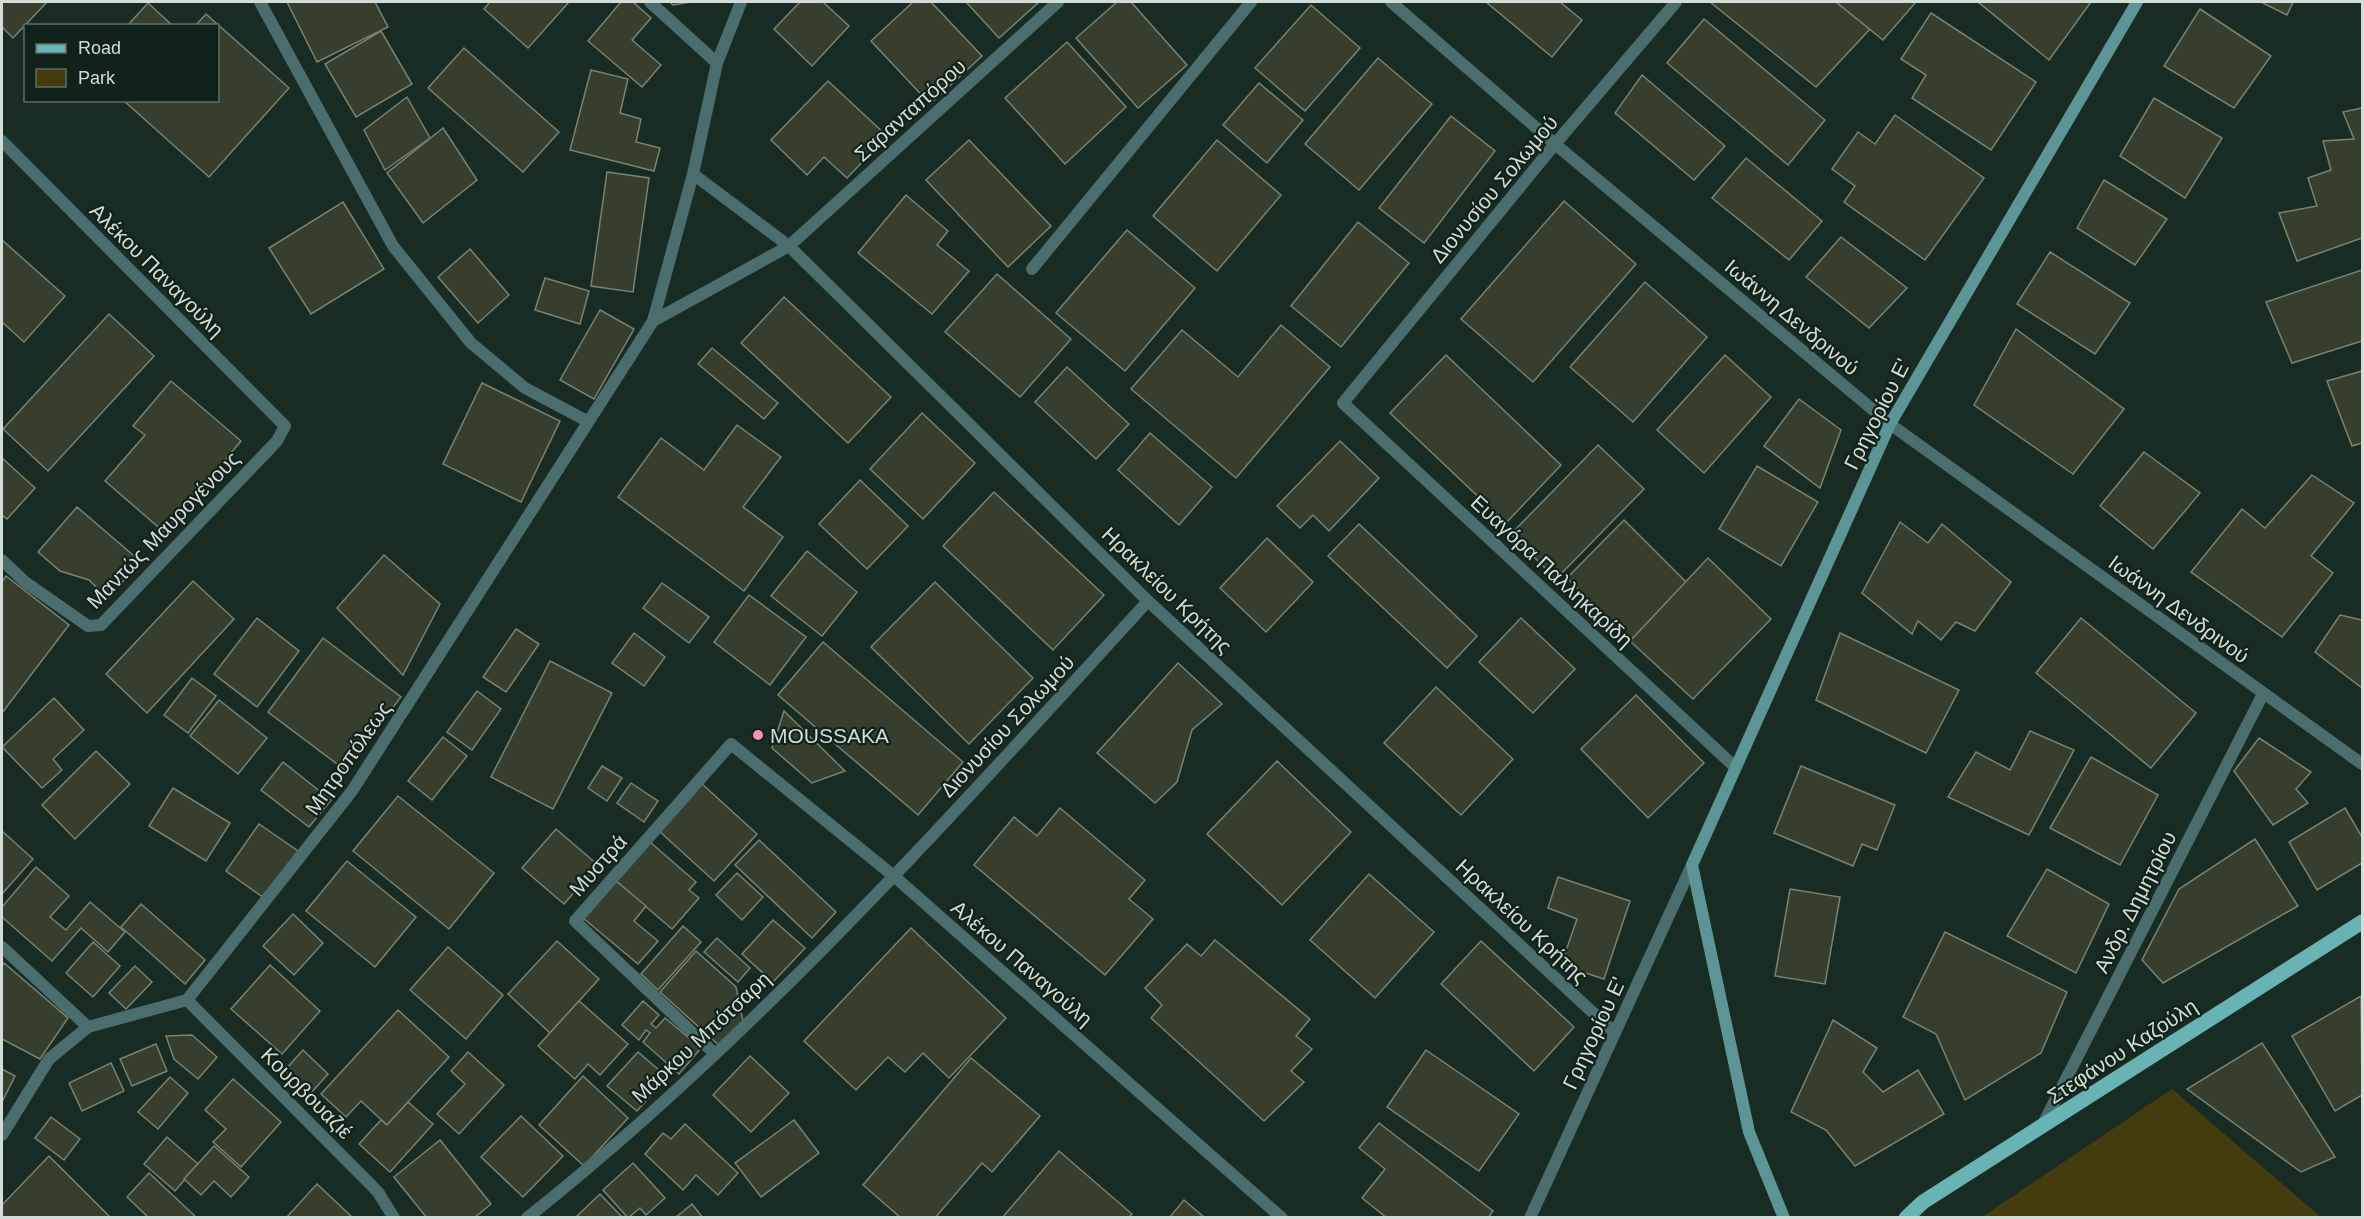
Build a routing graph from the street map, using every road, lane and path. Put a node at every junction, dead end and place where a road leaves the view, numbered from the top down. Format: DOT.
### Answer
graph roads {
  1 [pos="260,2"];
  2 [pos="650,2"];
  3 [pos="741,2"];
  4 [pos="1058,2"];
  5 [pos="1251,2"];
  6 [pos="1391,2"];
  7 [pos="1676,2"];
  8 [pos="2137,2"];
  9 [pos="717,63"];
  10 [pos="2,141"];
  11 [pos="1556,144"];
  12 [pos="693,174"];
  13 [pos="789,246"];
  14 [pos="1032,269"];
  15 [pos="654,321"];
  16 [pos="1343,403"];
  17 [pos="588,421"];
  18 [pos="1890,424"];
  19 [pos="285,426"];
  20 [pos="2,560"];
  21 [pos="1148,601"];
  22 [pos="2263,694"];
  23 [pos="731,744"];
  24 [pos="2362,764"];
  25 [pos="1735,767"];
  26 [pos="1692,865"];
  27 [pos="895,877"];
  28 [pos="2362,922"];
  29 [pos="2,947"];
  30 [pos="187,1000"];
  31 [pos="88,1027"];
  32 [pos="1615,1033"];
  33 [pos="715,1054"];
  34 [pos="2040,1128"];
  35 [pos="2,1135"];
  36 [pos="394,1218"];
  37 [pos="527,1218"];
  38 [pos="1282,1218"];
  39 [pos="1530,1218"];
  40 [pos="1785,1218"];
  41 [pos="1906,1218"];
  1 -- 17 [label="street"];
  2 -- 9 [label="street"];
  3 -- 9 [label="street"];
  4 -- 13 [label="street, Σαρανταπόρου"];
  5 -- 14 [label="street"];
  6 -- 11 [label="street, Ιωάννη Δενδρινού"];
  7 -- 11 [label="street, Διονυσίου Σολωμού"];
  8 -- 18 [label="main road, Γρηγορίου Ε'"];
  9 -- 12 [label="street"];
  10 -- 19 [label="street, Αλέκου Παναγούλη"];
  11 -- 16 [label="street, Διονυσίου Σολωμού"];
  11 -- 18 [label="street, Ιωάννη Δενδρινού"];
  12 -- 13 [label="street, Ηρακλείου Κρήτης"];
  12 -- 15 [label="street"];
  13 -- 15 [label="street, Σαρανταπόρου"];
  13 -- 21 [label="street, Ηρακλείου Κρήτης"];
  15 -- 17 [label="street, Μητροπόλεως"];
  16 -- 25 [label="street, Ευαγόρα Παλληκαρίδη"];
  17 -- 30 [label="street, Μητροπόλεως"];
  18 -- 22 [label="street, Ιωάννη Δενδρινού"];
  18 -- 25 [label="main road, Γρηγορίου Ε'"];
  19 -- 20 [label="street, Μαντώς Μαυρογένους"];
  21 -- 27 [label="street, Διονυσίου Σολωμού"];
  21 -- 32 [label="street, Ηρακλείου Κρήτης"];
  22 -- 24 [label="street, Ιωάννη Δενδρινού"];
  22 -- 34 [label="street, Ανδρ. Δημητρίου"];
  23 -- 27 [label="street, Αλέκου Παναγούλη"];
  23 -- 33 [label="street, Μυστρά"];
  25 -- 26 [label="main road, Γρηγορίου Ε'"];
  26 -- 32 [label="street, Γρηγορίου Ε'"];
  26 -- 40 [label="main road"];
  27 -- 33 [label="street, Μάρκου Μπότσαρη"];
  27 -- 38 [label="street, Αλέκου Παναγούλη"];
  28 -- 34 [label="main road, Στεφάνου Καζούλη"];
  29 -- 31 [label="street"];
  30 -- 31 [label="street"];
  30 -- 36 [label="street, Κουρβουαζιέ"];
  31 -- 35 [label="street"];
  32 -- 39 [label="street, Γρηγορίου Ε'"];
  33 -- 37 [label="street, Μάρκου Μπότσαρη"];
  34 -- 41 [label="main road, Στεφάνου Καζούλη"];
}
